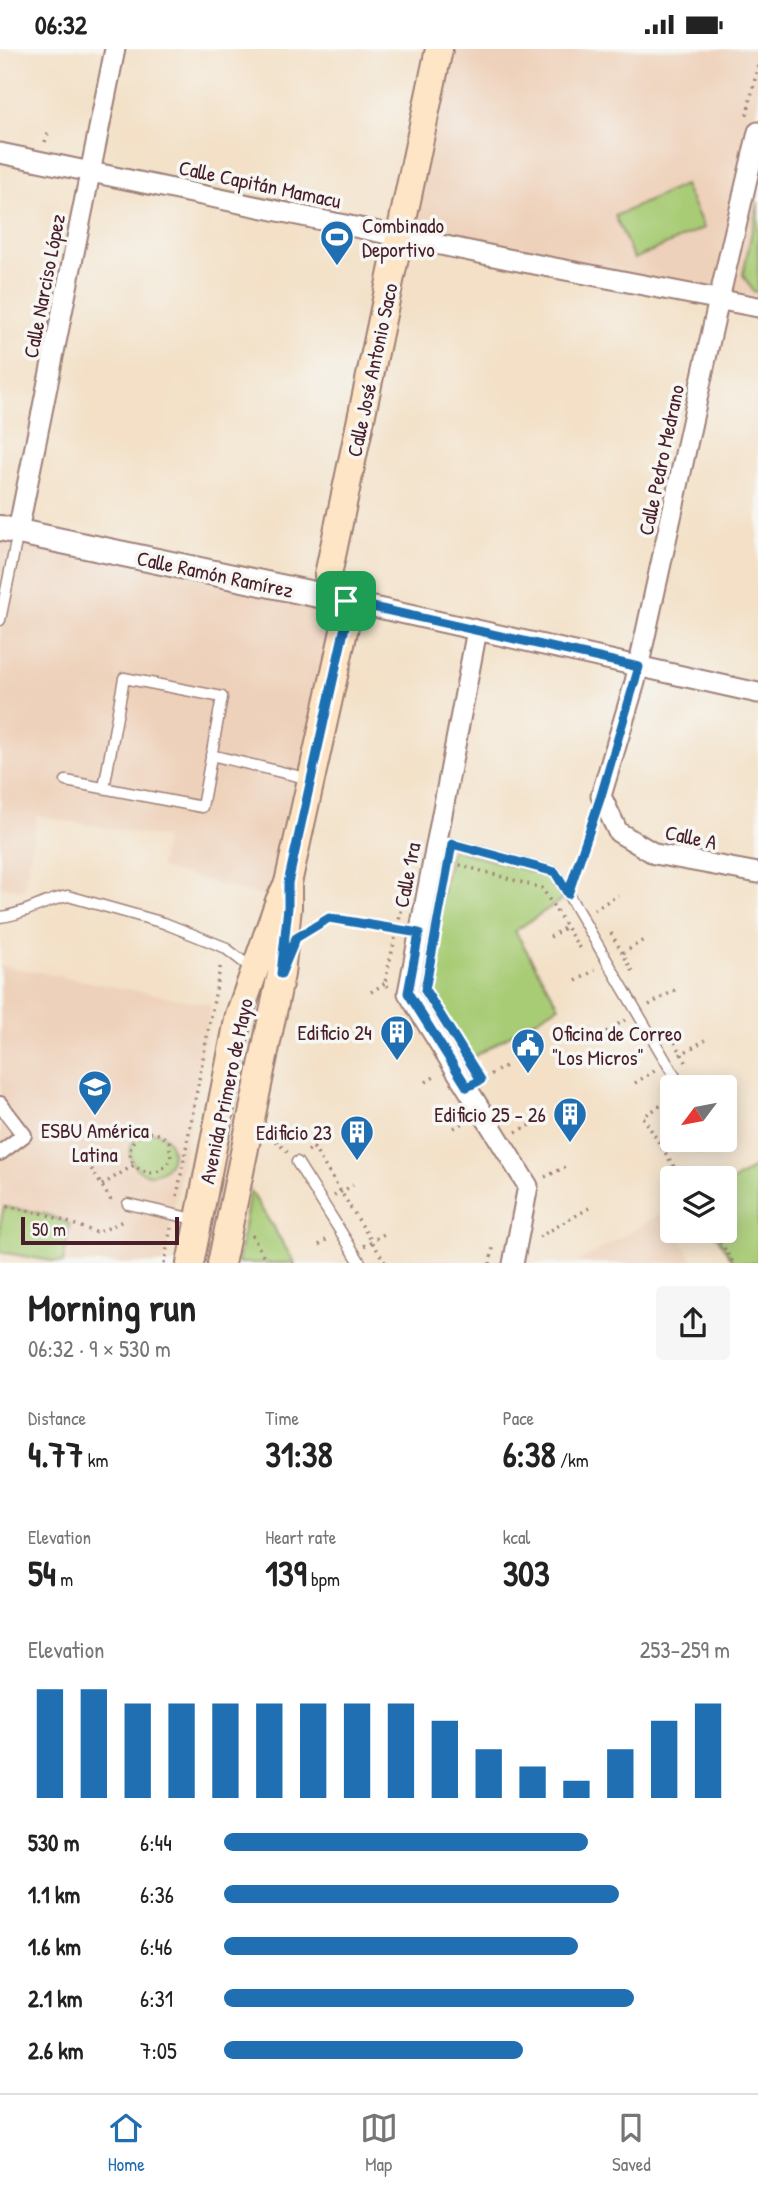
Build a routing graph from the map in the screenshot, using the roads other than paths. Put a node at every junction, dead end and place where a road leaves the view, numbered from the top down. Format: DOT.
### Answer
graph roads {
  1 [pos="115,49"];
  2 [pos="439,49"];
  3 [pos="752,126"];
  4 [pos="0,153"];
  5 [pos="91,172"];
  6 [pos="400,236"];
  7 [pos="719,299"];
  8 [pos="758,307"];
  9 [pos="9,530"];
  10 [pos="346,601"];
  11 [pos="0,620"];
  12 [pos="477,630"];
  13 [pos="639,667"];
  14 [pos="758,693"];
  15 [pos="211,755"];
  16 [pos="310,779"];
  17 [pos="66,781"];
  18 [pos="104,788"];
  19 [pos="601,796"];
  20 [pos="435,849"];
  21 [pos="758,873"];
  22 [pos="288,883"];
  23 [pos="0,918"];
  24 [pos="255,971"];
  25 [pos="674,1075"];
  26 [pos="0,1104"];
  27 [pos="0,1153"];
  28 [pos="297,1162"];
  29 [pos="128,1204"];
  30 [pos="186,1217"];
  31 [pos="514,1258"];
  32 [pos="190,1263"];
  33 [pos="221,1263"];
  34 [pos="361,1263"];
  1 -- 5 [label="street, Calle Narciso López"];
  2 -- 6 [label="main road, Calle José Antonio Saco"];
  3 -- 7 [label="street, Calle Pedro Medrano"];
  4 -- 5 [label="street, Calle Capitán Mamacu"];
  5 -- 6 [label="street, Calle Capitán Mamacu"];
  5 -- 9 [label="street, Calle Narciso López"];
  6 -- 7 [label="street, Calle Capitán Mamacu"];
  6 -- 10 [label="main road, Calle José Antonio Saco"];
  7 -- 8 [label="street, Calle Capitán Mamacu"];
  7 -- 13 [label="street, Calle Pedro Medrano"];
  9 -- 10 [label="street, Calle Ramón Ramírez"];
  9 -- 11 [label="lane"];
  10 -- 12 [label="street, Calle Ramón Ramírez"];
  10 -- 16 [label="main road, Avenida Primero de Mayo"];
  12 -- 13 [label="street, Calle Ramón Ramírez"];
  12 -- 20 [label="street, Calle 1ra"];
  13 -- 14 [label="street, Calle Ramón Ramírez"];
  13 -- 19 [label="street, Calle Pedro Medrano"];
  15 -- 16 [label="lane"];
  15 -- 18 [label="lane"];
  15 -- 18 [label="lane"];
  16 -- 22 [label="main road, Avenida Primero de Mayo"];
  17 -- 18 [label="lane"];
  19 -- 21 [label="street, Calle A"];
  20 -- 25 [label="lane"];
  20 -- 31 [label="street, Calle 1ra"];
  22 -- 24 [label="main road, Avenida Primero de Mayo"];
  22 -- 33 [label="main road, Avenida Primero de Mayo"];
  23 -- 24 [label="lane"];
  24 -- 30 [label="main road, Avenida Primero de Mayo"];
  26 -- 27 [label="street"];
  28 -- 34 [label="lane"];
  29 -- 30 [label="lane"];
  30 -- 32 [label="main road, Avenida Primero de Mayo"];
}
